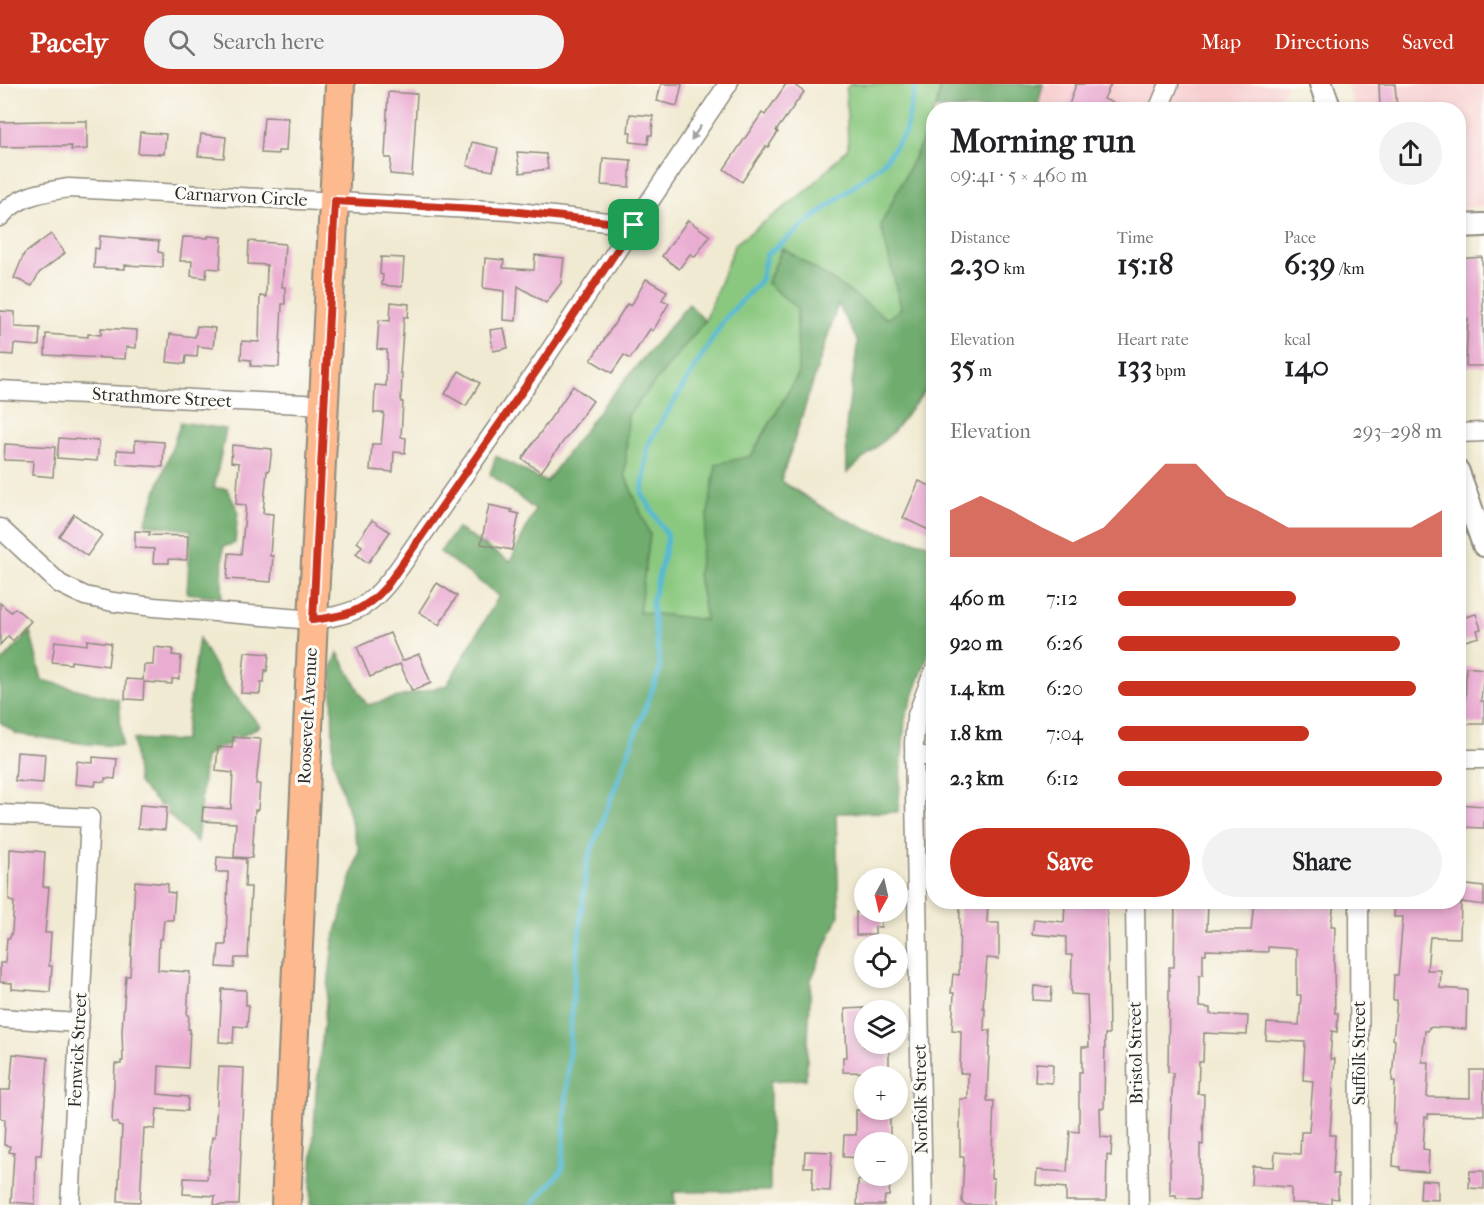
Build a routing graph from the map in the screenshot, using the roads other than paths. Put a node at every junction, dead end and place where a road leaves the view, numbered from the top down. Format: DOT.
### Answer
graph roads {
  1 [pos="340,84"];
  2 [pos="729,84"];
  3 [pos="1169,84"];
  4 [pos="1321,84"];
  5 [pos="1161,102"];
  6 [pos="1327,102"];
  7 [pos="335,201"];
  8 [pos="0,217"];
  9 [pos="634,225"];
  10 [pos="1484,225"];
  11 [pos="1466,226"];
  12 [pos="0,390"];
  13 [pos="324,405"];
  14 [pos="1484,432"];
  15 [pos="1466,433"];
  16 [pos="1466,494"];
  17 [pos="0,528"];
  18 [pos="1484,545"];
  19 [pos="313,620"];
  20 [pos="926,692"];
  21 [pos="914,756"];
  22 [pos="926,756"];
  23 [pos="1466,759"];
  24 [pos="1484,759"];
  25 [pos="0,814"];
  26 [pos="1135,909"];
  27 [pos="1359,909"];
  28 [pos="0,1018"];
  29 [pos="79,1023"];
  30 [pos="70,1205"];
  31 [pos="286,1205"];
  32 [pos="923,1205"];
  33 [pos="1139,1205"];
  34 [pos="1360,1205"];
  1 -- 7 [label="main road, Roosevelt Avenue"];
  2 -- 9 [label="street, one-way"];
  3 -- 5 [label="street"];
  4 -- 6 [label="street"];
  7 -- 8 [label="street, Carnarvon Circle"];
  7 -- 9 [label="street, Carnarvon Circle"];
  7 -- 13 [label="main road, Roosevelt Avenue"];
  9 -- 19 [label="street"];
  10 -- 11 [label="street"];
  12 -- 13 [label="street, Strathmore Street"];
  13 -- 19 [label="main road, Roosevelt Avenue"];
  14 -- 15 [label="street"];
  16 -- 18 [label="street"];
  17 -- 19 [label="street"];
  19 -- 31 [label="main road, Roosevelt Avenue"];
  20 -- 21 [label="street, Norfolk Street"];
  21 -- 22 [label="street"];
  21 -- 32 [label="street, Norfolk Street"];
  23 -- 24 [label="street"];
  25 -- 29 [label="street, Fenwick Street"];
  26 -- 33 [label="street, Bristol Street"];
  27 -- 34 [label="street, Suffolk Street"];
  28 -- 29 [label="street"];
  29 -- 30 [label="street, Fenwick Street"];
}
